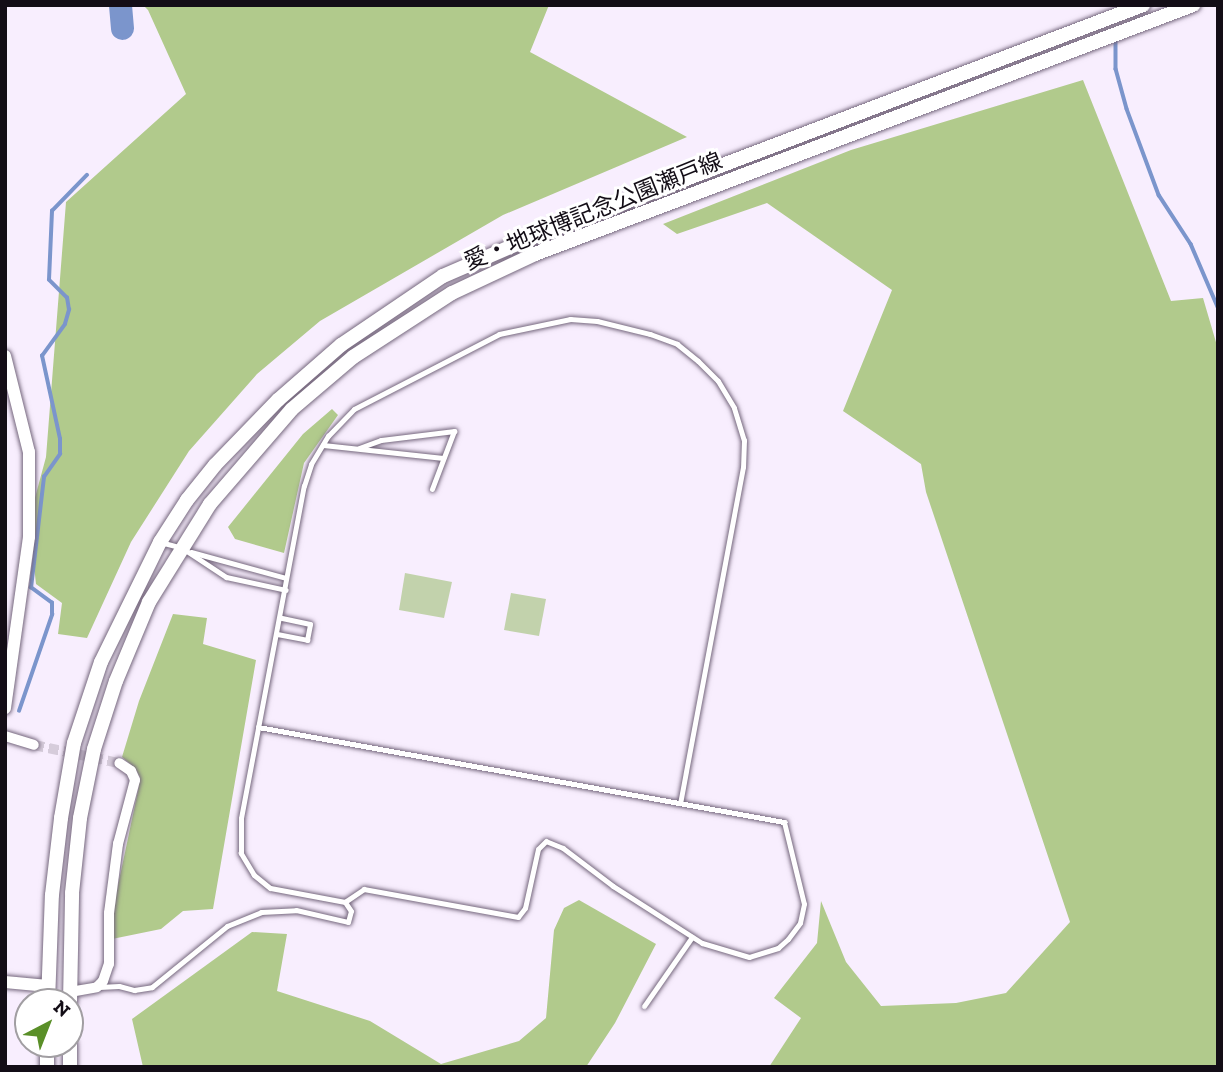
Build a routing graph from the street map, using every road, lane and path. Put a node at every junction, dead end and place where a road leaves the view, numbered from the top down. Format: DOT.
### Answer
graph roads {
  1 [pos="1143,5"];
  2 [pos="1193,5"];
  3 [pos="5,356"];
  4 [pos="323,445"];
  5 [pos="359,448"];
  6 [pos="443,458"];
  7 [pos="432,489"];
  8 [pos="160,542"];
  9 [pos="182,548"];
  10 [pos="286,578"];
  11 [pos="286,590"];
  12 [pos="281,618"];
  13 [pos="277,634"];
  14 [pos="5,708"];
  15 [pos="258,727"];
  16 [pos="5,736"];
  17 [pos="34,745"];
  18 [pos="119,763"];
  19 [pos="680,803"];
  20 [pos="345,902"];
  21 [pos="692,937"];
  22 [pos="5,982"];
  23 [pos="48,986"];
  24 [pos="97,987"];
  25 [pos="70,988"];
  26 [pos="84,992"];
  27 [pos="644,1006"];
  1 -- 8 [label="main road, 愛・地球博記念公園瀬戸線"];
  2 -- 9 [label="main road, 愛・地球博記念公園瀬戸線"];
  3 -- 14 [label="street"];
  4 -- 5 [label="lane"];
  4 -- 10 [label="lane"];
  4 -- 19 [label="lane"];
  5 -- 6 [label="lane"];
  5 -- 6 [label="lane"];
  6 -- 7 [label="lane"];
  8 -- 9 [label="lane"];
  8 -- 23 [label="main road, 愛・地球博記念公園瀬戸線"];
  9 -- 10 [label="lane"];
  9 -- 11 [label="lane"];
  9 -- 25 [label="main road, 愛・地球博記念公園瀬戸線"];
  10 -- 11 [label="lane"];
  11 -- 12 [label="lane"];
  12 -- 13 [label="lane"];
  12 -- 13 [label="lane"];
  13 -- 15 [label="lane"];
  15 -- 19 [label="lane"];
  15 -- 20 [label="lane"];
  16 -- 17 [label="street"];
  18 -- 24 [label="street"];
  19 -- 21 [label="lane"];
  20 -- 21 [label="lane"];
  20 -- 24 [label="lane"];
  21 -- 27 [label="lane"];
  22 -- 23 [label="street"];
  24 -- 26 [label="street"];
}
